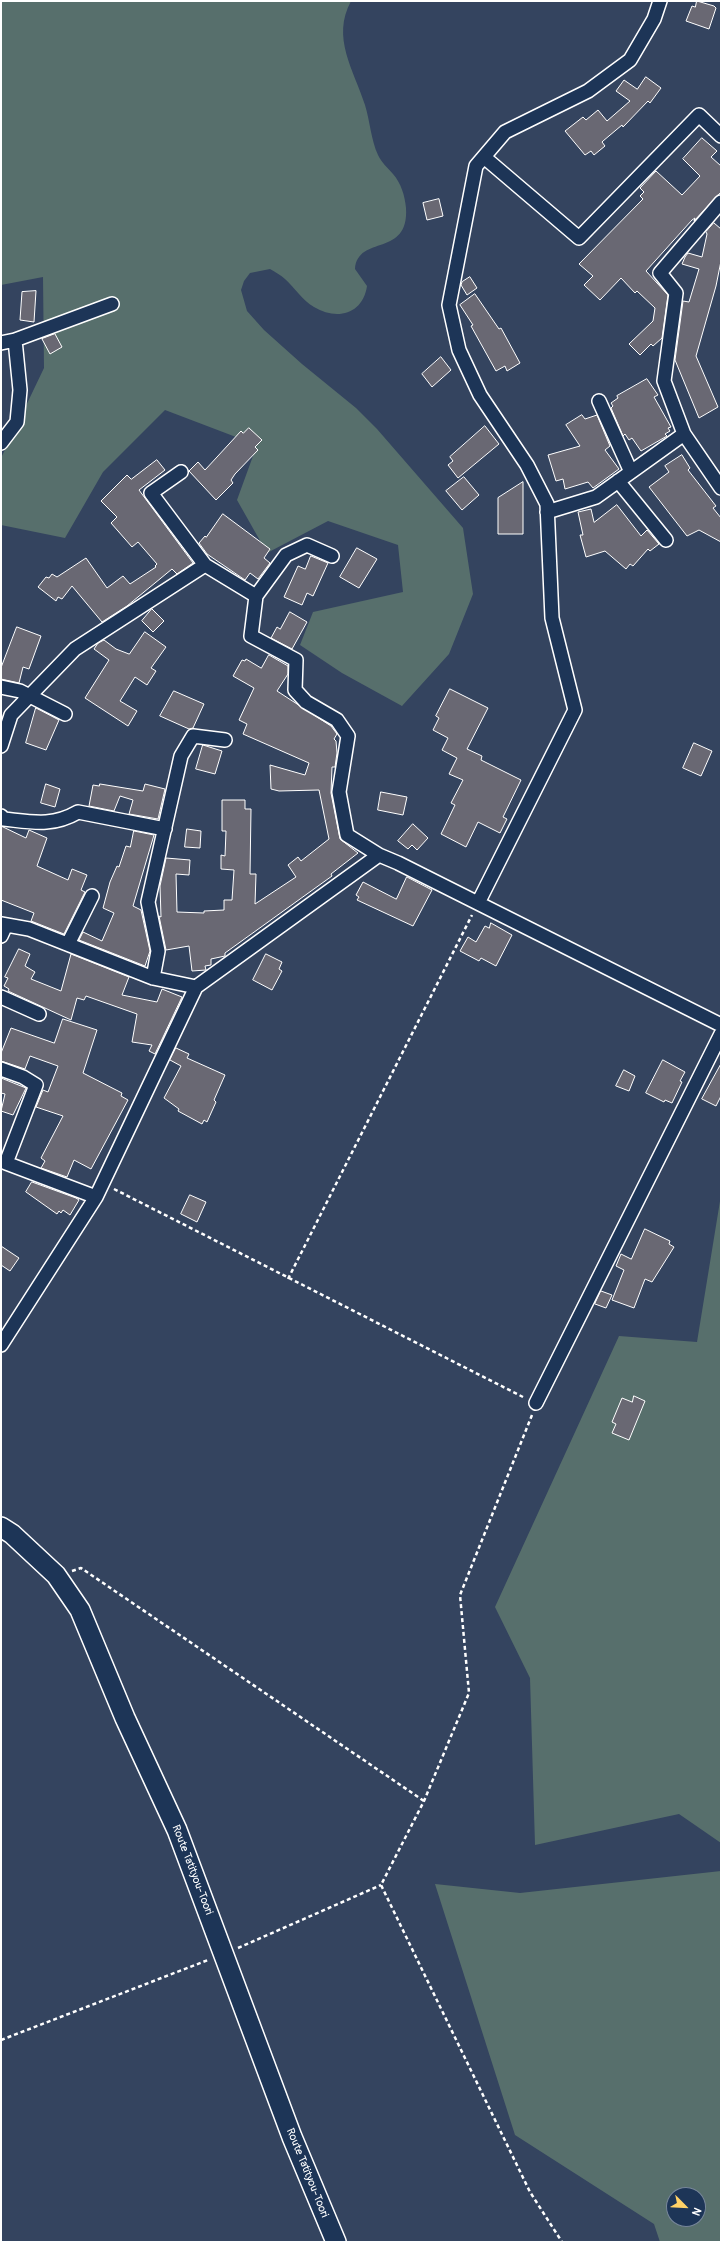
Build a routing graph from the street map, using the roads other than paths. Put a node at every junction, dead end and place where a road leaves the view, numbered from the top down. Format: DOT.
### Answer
graph roads {
  1 [pos="660,1"];
  2 [pos="721,136"];
  3 [pos="484,156"];
  4 [pos="721,202"];
  5 [pos="112,304"];
  6 [pos="15,340"];
  7 [pos="1,344"];
  8 [pos="599,401"];
  9 [pos="684,434"];
  10 [pos="1,443"];
  11 [pos="181,472"];
  12 [pos="631,472"];
  13 [pos="618,481"];
  14 [pos="721,488"];
  15 [pos="547,512"];
  16 [pos="666,540"];
  17 [pos="332,556"];
  18 [pos="205,565"];
  19 [pos="256,596"];
  20 [pos="1,687"];
  21 [pos="31,696"];
  22 [pos="65,714"];
  23 [pos="225,740"];
  24 [pos="1,746"];
  25 [pos="1,816"];
  26 [pos="165,829"];
  27 [pos="379,855"];
  28 [pos="92,896"];
  29 [pos="478,903"];
  30 [pos="3,928"];
  31 [pos="68,944"];
  32 [pos="153,978"];
  33 [pos="196,987"];
  34 [pos="1,997"];
  35 [pos="39,1014"];
  36 [pos="721,1025"];
  37 [pos="721,1034"];
  38 [pos="1,1070"];
  39 [pos="4,1162"];
  40 [pos="96,1197"];
  41 [pos="1,1345"];
  42 [pos="536,1404"];
  43 [pos="1,1527"];
  44 [pos="336,2242"];
  1 -- 3 [label="street"];
  2 -- 3 [label="street"];
  3 -- 15 [label="street"];
  4 -- 9 [label="street"];
  5 -- 6 [label="street"];
  6 -- 7 [label="street"];
  6 -- 10 [label="street"];
  8 -- 12 [label="street"];
  9 -- 12 [label="street"];
  9 -- 14 [label="street"];
  11 -- 18 [label="street"];
  12 -- 13 [label="street"];
  13 -- 15 [label="street"];
  13 -- 16 [label="street"];
  15 -- 29 [label="street"];
  17 -- 19 [label="street"];
  18 -- 19 [label="street"];
  18 -- 21 [label="street"];
  19 -- 27 [label="street"];
  20 -- 21 [label="street"];
  21 -- 22 [label="street"];
  21 -- 24 [label="street"];
  23 -- 26 [label="street"];
  25 -- 26 [label="street"];
  26 -- 32 [label="street"];
  27 -- 29 [label="street"];
  27 -- 33 [label="street"];
  28 -- 31 [label="street"];
  29 -- 36 [label="street"];
  30 -- 31 [label="street"];
  31 -- 32 [label="street"];
  32 -- 33 [label="street"];
  33 -- 40 [label="street"];
  34 -- 35 [label="street"];
  37 -- 42 [label="street"];
  38 -- 39 [label="street"];
  39 -- 40 [label="street"];
  40 -- 41 [label="street"];
  43 -- 44 [label="main road, Route Tatityou-Toori"];
}
